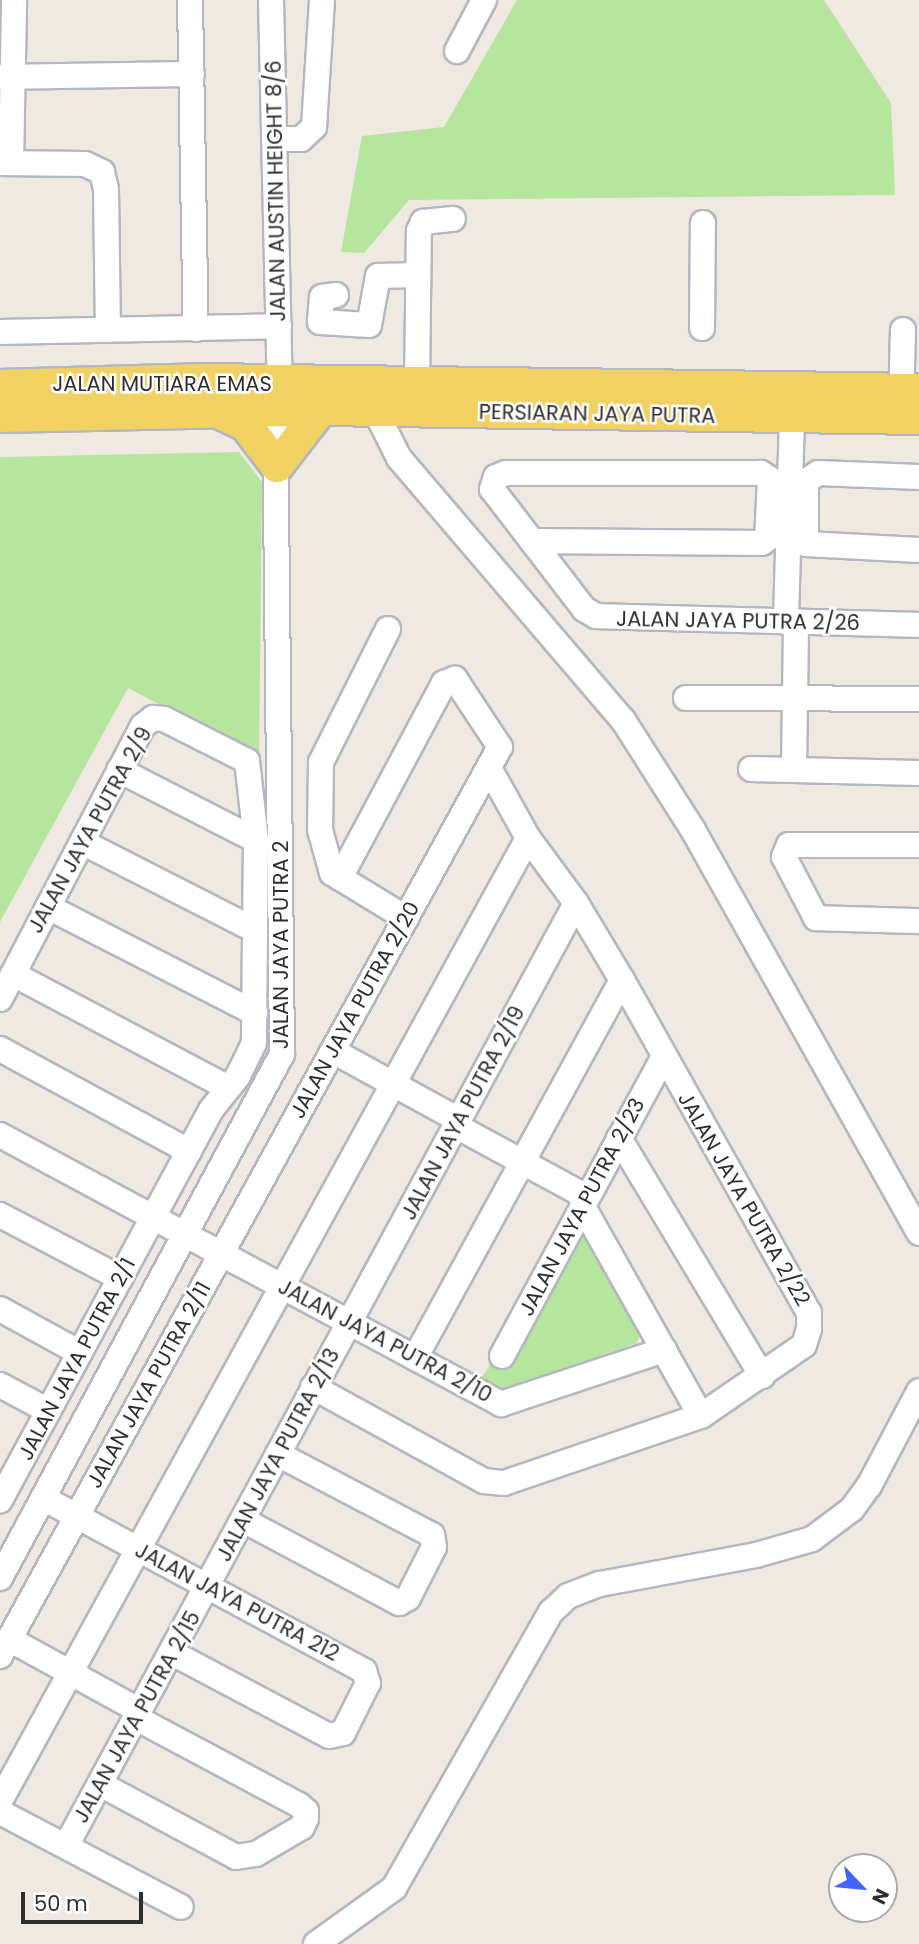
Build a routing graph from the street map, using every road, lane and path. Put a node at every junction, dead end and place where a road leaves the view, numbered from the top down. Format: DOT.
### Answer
graph roads {
  1 [pos="14,0"];
  2 [pos="190,0"];
  3 [pos="271,0"];
  4 [pos="322,0"];
  5 [pos="484,0"];
  6 [pos="457,51"];
  7 [pos="192,74"];
  8 [pos="6,77"];
  9 [pos="274,139"];
  10 [pos="6,163"];
  11 [pos="453,219"];
  12 [pos="703,223"];
  13 [pos="418,275"];
  14 [pos="335,295"];
  15 [pos="279,326"];
  16 [pos="702,328"];
  17 [pos="196,329"];
  18 [pos="108,330"];
  19 [pos="903,330"];
  20 [pos="0,332"];
  21 [pos="0,386"];
  22 [pos="417,386"];
  23 [pos="755,389"];
  24 [pos="277,396"];
  25 [pos="322,397"];
  26 [pos="910,404"];
  27 [pos="375,410"];
  28 [pos="215,411"];
  29 [pos="0,416"];
  30 [pos="792,416"];
  31 [pos="277,466"];
  32 [pos="919,477"];
  33 [pos="532,541"];
  34 [pos="919,550"];
  35 [pos="791,622"];
  36 [pos="919,625"];
  37 [pos="388,629"];
  38 [pos="795,697"];
  39 [pos="685,698"];
  40 [pos="919,699"];
  41 [pos="247,761"];
  42 [pos="489,768"];
  43 [pos="751,769"];
  44 [pos="794,770"];
  45 [pos="119,771"];
  46 [pos="919,774"];
  47 [pos="528,838"];
  48 [pos="256,840"];
  49 [pos="82,842"];
  50 [pos="919,845"];
  51 [pos="340,878"];
  52 [pos="576,903"];
  53 [pos="48,907"];
  54 [pos="406,918"];
  55 [pos="919,921"];
  56 [pos="256,930"];
  57 [pos="13,974"];
  58 [pos="622,980"];
  59 [pos="0,999"];
  60 [pos="255,1013"];
  61 [pos="0,1049"];
  62 [pos="332,1051"];
  63 [pos="663,1058"];
  64 [pos="393,1084"];
  65 [pos="228,1088"];
  66 [pos="457,1123"];
  67 [pos="0,1135"];
  68 [pos="619,1138"];
  69 [pos="189,1151"];
  70 [pos="522,1162"];
  71 [pos="584,1201"];
  72 [pos="0,1215"];
  73 [pos="154,1217"];
  74 [pos="919,1233"];
  75 [pos="187,1234"];
  76 [pos="222,1253"];
  77 [pos="120,1278"];
  78 [pos="282,1286"];
  79 [pos="0,1309"];
  80 [pos="349,1323"];
  81 [pos="664,1350"];
  82 [pos="80,1353"];
  83 [pos="502,1356"];
  84 [pos="415,1358"];
  85 [pos="762,1376"];
  86 [pos="0,1385"];
  87 [pos="313,1387"];
  88 [pos="919,1391"];
  89 [pos="49,1410"];
  90 [pos="701,1416"];
  91 [pos="278,1454"];
  92 [pos="4,1486"];
  93 [pos="43,1498"];
  94 [pos="77,1516"];
  95 [pos="243,1520"];
  96 [pos="139,1549"];
  97 [pos="0,1577"];
  98 [pos="208,1587"];
  99 [pos="5,1648"];
  100 [pos="173,1653"];
  101 [pos="71,1673"];
  102 [pos="138,1715"];
  103 [pos="100,1784"];
  104 [pos="0,1801"];
  105 [pos="0,1812"];
  106 [pos="66,1846"];
  107 [pos="181,1907"];
  108 [pos="316,1944"];
  1 -- 8 [label="street"];
  2 -- 7 [label="street"];
  3 -- 9 [label="street, JALAN AUSTIN HEIGHT 8/6"];
  4 -- 9 [label="street"];
  5 -- 6 [label="street"];
  7 -- 8 [label="street"];
  7 -- 17 [label="street"];
  8 -- 10 [label="street"];
  9 -- 15 [label="street, JALAN AUSTIN HEIGHT 8/6"];
  10 -- 18 [label="street"];
  11 -- 13 [label="street"];
  12 -- 16 [label="street"];
  13 -- 14 [label="street"];
  13 -- 22 [label="street"];
  15 -- 17 [label="street"];
  15 -- 24 [label="street, JALAN AUSTIN HEIGHT 8/6"];
  17 -- 18 [label="street"];
  18 -- 20 [label="street"];
  19 -- 26 [label="street"];
  21 -- 24 [label="main road, JALAN MUTIARA EMAS"];
  22 -- 23 [label="main road, PERSIARAN JAYA PUTRA"];
  22 -- 25 [label="main road, PERSIARAN JAYA PUTRA"];
  23 -- 26 [label="main road, PERSIARAN JAYA PUTRA"];
  23 -- 30 [label="street"];
  24 -- 25 [label="main road"];
  24 -- 28 [label="main road, JALAN MUTIARA EMAS"];
  24 -- 31 [label="street, JALAN JAYA PUTRA 2"];
  25 -- 27 [label="main road, PERSIARAN JAYA PUTRA"];
  25 -- 31 [label="main road"];
  26 -- 30 [label="main road, PERSIARAN JAYA PUTRA"];
  27 -- 30 [label="main road, PERSIARAN JAYA PUTRA"];
  27 -- 74 [label="street"];
  28 -- 29 [label="main road, JALAN MUTIARA EMAS"];
  28 -- 31 [label="main road"];
  30 -- 35 [label="street"];
  31 -- 75 [label="street, JALAN JAYA PUTRA 2"];
  32 -- 34 [label="street"];
  33 -- 33 [label="street, JALAN JAYA PUTRA 2/26"];
  33 -- 35 [label="street, JALAN JAYA PUTRA 2/26"];
  35 -- 36 [label="street, JALAN JAYA PUTRA 2/26"];
  35 -- 38 [label="street"];
  37 -- 51 [label="street"];
  38 -- 39 [label="street"];
  38 -- 40 [label="street"];
  38 -- 44 [label="street"];
  41 -- 45 [label="street, JALAN JAYA PUTRA 2/9"];
  41 -- 48 [label="street, JALAN JAYA PUTRA 2/1"];
  42 -- 47 [label="street, JALAN JAYA PUTRA 2/22"];
  42 -- 51 [label="street, JALAN JAYA PUTRA 2/20"];
  42 -- 54 [label="street, JALAN JAYA PUTRA 2/20"];
  43 -- 44 [label="street"];
  44 -- 46 [label="street"];
  45 -- 48 [label="street"];
  45 -- 49 [label="street, JALAN JAYA PUTRA 2/9"];
  47 -- 52 [label="street, JALAN JAYA PUTRA 2/22"];
  47 -- 64 [label="street"];
  48 -- 56 [label="street, JALAN JAYA PUTRA 2/1"];
  49 -- 53 [label="street, JALAN JAYA PUTRA 2/9"];
  49 -- 56 [label="street"];
  50 -- 55 [label="street"];
  51 -- 54 [label="street"];
  52 -- 58 [label="street, JALAN JAYA PUTRA 2/22"];
  52 -- 66 [label="street, JALAN JAYA PUTRA 2/19"];
  53 -- 57 [label="street, JALAN JAYA PUTRA 2/9"];
  53 -- 60 [label="street"];
  54 -- 62 [label="street, JALAN JAYA PUTRA 2/20"];
  56 -- 60 [label="street, JALAN JAYA PUTRA 2/1"];
  57 -- 59 [label="street, JALAN JAYA PUTRA 2/9"];
  57 -- 65 [label="street"];
  58 -- 63 [label="street, JALAN JAYA PUTRA 2/22"];
  58 -- 70 [label="street"];
  60 -- 65 [label="street, JALAN JAYA PUTRA 2/1"];
  61 -- 69 [label="street"];
  62 -- 64 [label="street"];
  62 -- 76 [label="street, JALAN JAYA PUTRA 2/20"];
  63 -- 68 [label="street, JALAN JAYA PUTRA 2/23"];
  63 -- 85 [label="street, JALAN JAYA PUTRA 2/22"];
  64 -- 66 [label="street"];
  64 -- 78 [label="street"];
  65 -- 69 [label="street, JALAN JAYA PUTRA 2/1"];
  66 -- 70 [label="street"];
  66 -- 80 [label="street, JALAN JAYA PUTRA 2/19"];
  67 -- 73 [label="street, JALAN JAYA PUTRA 2/10"];
  68 -- 71 [label="street, JALAN JAYA PUTRA 2/23"];
  68 -- 85 [label="street"];
  69 -- 73 [label="street, JALAN JAYA PUTRA 2/1"];
  70 -- 71 [label="street"];
  70 -- 84 [label="street"];
  71 -- 81 [label="street"];
  71 -- 83 [label="street, JALAN JAYA PUTRA 2/23"];
  72 -- 77 [label="street"];
  73 -- 75 [label="street, JALAN JAYA PUTRA 2/10"];
  73 -- 77 [label="street, JALAN JAYA PUTRA 2/1"];
  75 -- 76 [label="street, JALAN JAYA PUTRA 2/10"];
  75 -- 93 [label="street, JALAN JAYA PUTRA 2"];
  76 -- 78 [label="street, JALAN JAYA PUTRA 2/10"];
  76 -- 94 [label="street, JALAN JAYA PUTRA 2/11"];
  77 -- 82 [label="street, JALAN JAYA PUTRA 2/1"];
  78 -- 80 [label="street, JALAN JAYA PUTRA 2/10"];
  78 -- 96 [label="street"];
  79 -- 82 [label="street"];
  80 -- 84 [label="street, JALAN JAYA PUTRA 2/10"];
  80 -- 87 [label="street, JALAN JAYA PUTRA 2/13"];
  81 -- 84 [label="street, JALAN JAYA PUTRA 2/10"];
  81 -- 90 [label="street"];
  82 -- 89 [label="street, JALAN JAYA PUTRA 2/1"];
  85 -- 90 [label="street, JALAN JAYA PUTRA 2/22"];
  86 -- 89 [label="street"];
  87 -- 90 [label="street, JALAN JAYA PUTRA 2/22"];
  87 -- 91 [label="street, JALAN JAYA PUTRA 2/13"];
  88 -- 108 [label="street"];
  89 -- 92 [label="street, JALAN JAYA PUTRA 2/1"];
  91 -- 95 [label="street, JALAN JAYA PUTRA 2/13"];
  91 -- 95 [label="street"];
  93 -- 94 [label="street, JALAN JAYA PUTRA 212"];
  93 -- 97 [label="street, JALAN JAYA PUTRA 2"];
  94 -- 96 [label="street, JALAN JAYA PUTRA 212"];
  94 -- 99 [label="street, JALAN JAYA PUTRA 2/11"];
  95 -- 98 [label="street, JALAN JAYA PUTRA 2/13"];
  96 -- 98 [label="street, JALAN JAYA PUTRA 212"];
  96 -- 101 [label="street"];
  98 -- 100 [label="street, JALAN JAYA PUTRA 2/15"];
  98 -- 100 [label="street, JALAN JAYA PUTRA 212"];
  99 -- 101 [label="street"];
  100 -- 102 [label="street, JALAN JAYA PUTRA 2/15"];
  101 -- 102 [label="street"];
  101 -- 104 [label="street"];
  102 -- 103 [label="street, JALAN JAYA PUTRA 2/15"];
  102 -- 103 [label="street"];
  103 -- 106 [label="street, JALAN JAYA PUTRA 2/15"];
  105 -- 106 [label="street"];
  106 -- 107 [label="street"];
}
